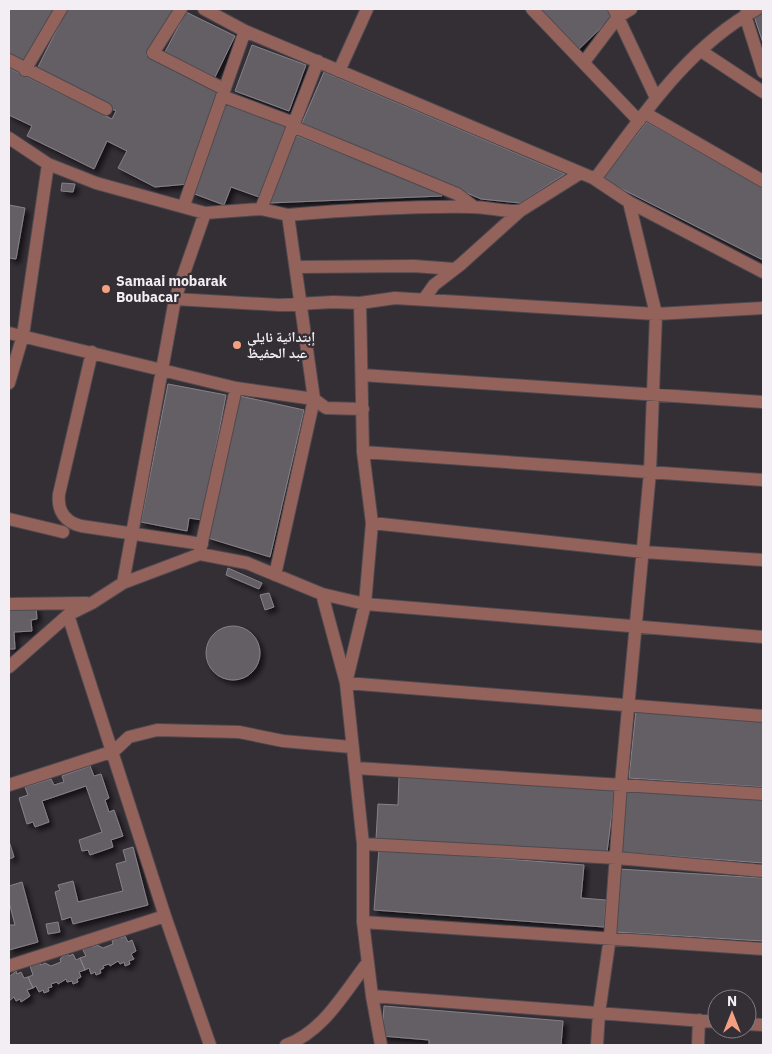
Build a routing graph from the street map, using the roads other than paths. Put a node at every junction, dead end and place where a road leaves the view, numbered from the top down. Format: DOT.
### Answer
graph roads {
  1 [pos="61,9"];
  2 [pos="181,9"];
  3 [pos="204,9"];
  4 [pos="367,9"];
  5 [pos="532,9"];
  6 [pos="631,9"];
  7 [pos="751,12"];
  8 [pos="616,13"];
  9 [pos="245,31"];
  10 [pos="700,51"];
  11 [pos="9,60"];
  12 [pos="318,61"];
  13 [pos="584,62"];
  14 [pos="25,70"];
  15 [pos="339,71"];
  16 [pos="763,72"];
  17 [pos="223,92"];
  18 [pos="763,92"];
  19 [pos="656,98"];
  20 [pos="106,109"];
  21 [pos="642,117"];
  22 [pos="293,124"];
  23 [pos="9,138"];
  24 [pos="48,164"];
  25 [pos="579,174"];
  26 [pos="593,178"];
  27 [pos="763,181"];
  28 [pos="629,202"];
  29 [pos="184,205"];
  30 [pos="474,207"];
  31 [pos="261,209"];
  32 [pos="520,211"];
  33 [pos="205,213"];
  34 [pos="288,215"];
  35 [pos="296,267"];
  36 [pos="454,269"];
  37 [pos="763,272"];
  38 [pos="175,300"];
  39 [pos="424,300"];
  40 [pos="302,303"];
  41 [pos="360,303"];
  42 [pos="763,308"];
  43 [pos="656,314"];
  44 [pos="9,333"];
  45 [pos="22,335"];
  46 [pos="92,352"];
  47 [pos="162,372"];
  48 [pos="362,375"];
  49 [pos="9,383"];
  50 [pos="236,388"];
  51 [pos="652,394"];
  52 [pos="314,399"];
  53 [pos="763,402"];
  54 [pos="363,409"];
  55 [pos="363,452"];
  56 [pos="650,472"];
  57 [pos="763,480"];
  58 [pos="9,519"];
  59 [pos="372,523"];
  60 [pos="63,532"];
  61 [pos="132,534"];
  62 [pos="201,549"];
  63 [pos="644,552"];
  64 [pos="763,560"];
  65 [pos="275,575"];
  66 [pos="123,583"];
  67 [pos="322,594"];
  68 [pos="92,603"];
  69 [pos="9,604"];
  70 [pos="365,604"];
  71 [pos="68,615"];
  72 [pos="635,626"];
  73 [pos="763,637"];
  74 [pos="10,664"];
  75 [pos="346,683"];
  76 [pos="630,705"];
  77 [pos="763,716"];
  78 [pos="351,747"];
  79 [pos="114,751"];
  80 [pos="356,768"];
  81 [pos="9,784"];
  82 [pos="621,784"];
  83 [pos="763,794"];
  84 [pos="362,844"];
  85 [pos="617,858"];
  86 [pos="763,870"];
  87 [pos="165,916"];
  88 [pos="363,922"];
  89 [pos="610,937"];
  90 [pos="763,949"];
  91 [pos="368,962"];
  92 [pos="9,966"];
  93 [pos="372,996"];
  94 [pos="599,1013"];
  95 [pos="699,1020"];
  96 [pos="707,1021"];
  97 [pos="210,1045"];
  98 [pos="286,1045"];
  99 [pos="381,1045"];
  100 [pos="597,1045"];
  101 [pos="698,1045"];
  1 -- 14 [label="street"];
  2 -- 17 [label="street"];
  3 -- 9 [label="street"];
  4 -- 15 [label="street"];
  5 -- 13 [label="street"];
  6 -- 8 [label="street"];
  7 -- 10 [label="street"];
  7 -- 16 [label="street"];
  8 -- 13 [label="street"];
  8 -- 19 [label="street"];
  9 -- 12 [label="street"];
  9 -- 17 [label="street"];
  10 -- 18 [label="street"];
  10 -- 19 [label="street"];
  11 -- 14 [label="street"];
  12 -- 15 [label="street"];
  12 -- 22 [label="street"];
  13 -- 21 [label="street"];
  14 -- 20 [label="street"];
  15 -- 25 [label="street"];
  17 -- 22 [label="street"];
  17 -- 29 [label="street"];
  19 -- 21 [label="street"];
  21 -- 26 [label="street"];
  21 -- 27 [label="street"];
  22 -- 30 [label="street"];
  22 -- 31 [label="street"];
  23 -- 24 [label="street"];
  24 -- 29 [label="street"];
  24 -- 45 [label="street"];
  25 -- 26 [label="street"];
  25 -- 32 [label="street"];
  26 -- 28 [label="street"];
  28 -- 37 [label="street"];
  28 -- 43 [label="street"];
  29 -- 33 [label="street"];
  30 -- 32 [label="street"];
  30 -- 34 [label="street"];
  31 -- 33 [label="street"];
  31 -- 34 [label="street"];
  32 -- 36 [label="street"];
  33 -- 38 [label="street"];
  34 -- 35 [label="street"];
  35 -- 36 [label="street"];
  35 -- 40 [label="street"];
  36 -- 39 [label="street"];
  38 -- 40 [label="street"];
  38 -- 47 [label="street"];
  39 -- 41 [label="street"];
  39 -- 43 [label="street"];
  40 -- 41 [label="street"];
  40 -- 52 [label="street"];
  41 -- 48 [label="street"];
  42 -- 43 [label="street"];
  43 -- 51 [label="street"];
  44 -- 45 [label="street"];
  45 -- 46 [label="street"];
  45 -- 49 [label="street"];
  46 -- 47 [label="street"];
  46 -- 61 [label="street"];
  47 -- 50 [label="street"];
  47 -- 61 [label="street"];
  48 -- 51 [label="street"];
  48 -- 54 [label="street"];
  50 -- 52 [label="street"];
  50 -- 62 [label="street"];
  51 -- 53 [label="street"];
  51 -- 56 [label="street"];
  52 -- 54 [label="street"];
  52 -- 65 [label="street"];
  54 -- 55 [label="street"];
  55 -- 56 [label="street"];
  55 -- 59 [label="street"];
  56 -- 57 [label="street"];
  56 -- 63 [label="street"];
  58 -- 60 [label="street"];
  59 -- 63 [label="street"];
  59 -- 70 [label="street"];
  61 -- 62 [label="street"];
  61 -- 66 [label="street"];
  62 -- 65 [label="street"];
  62 -- 66 [label="street"];
  63 -- 64 [label="street"];
  63 -- 72 [label="street"];
  65 -- 67 [label="street"];
  66 -- 68 [label="street"];
  67 -- 70 [label="street"];
  67 -- 75 [label="street"];
  68 -- 69 [label="street"];
  68 -- 71 [label="street"];
  70 -- 72 [label="street"];
  70 -- 75 [label="street"];
  71 -- 74 [label="street"];
  71 -- 79 [label="street"];
  72 -- 73 [label="street"];
  72 -- 76 [label="street"];
  75 -- 76 [label="street"];
  75 -- 78 [label="street"];
  76 -- 77 [label="street"];
  76 -- 82 [label="street"];
  78 -- 79 [label="street"];
  78 -- 80 [label="street"];
  79 -- 81 [label="street"];
  79 -- 87 [label="street"];
  80 -- 82 [label="street"];
  80 -- 84 [label="street"];
  82 -- 83 [label="street"];
  82 -- 85 [label="street"];
  84 -- 85 [label="street"];
  84 -- 88 [label="street"];
  85 -- 86 [label="street"];
  85 -- 89 [label="street"];
  87 -- 92 [label="street"];
  87 -- 97 [label="street"];
  88 -- 89 [label="street"];
  88 -- 91 [label="street"];
  89 -- 90 [label="street"];
  89 -- 94 [label="street"];
  91 -- 93 [label="street"];
  91 -- 98 [label="street"];
  93 -- 94 [label="street"];
  93 -- 99 [label="street"];
  94 -- 95 [label="street"];
  94 -- 100 [label="street"];
  95 -- 96 [label="street"];
  95 -- 101 [label="street"];
}
